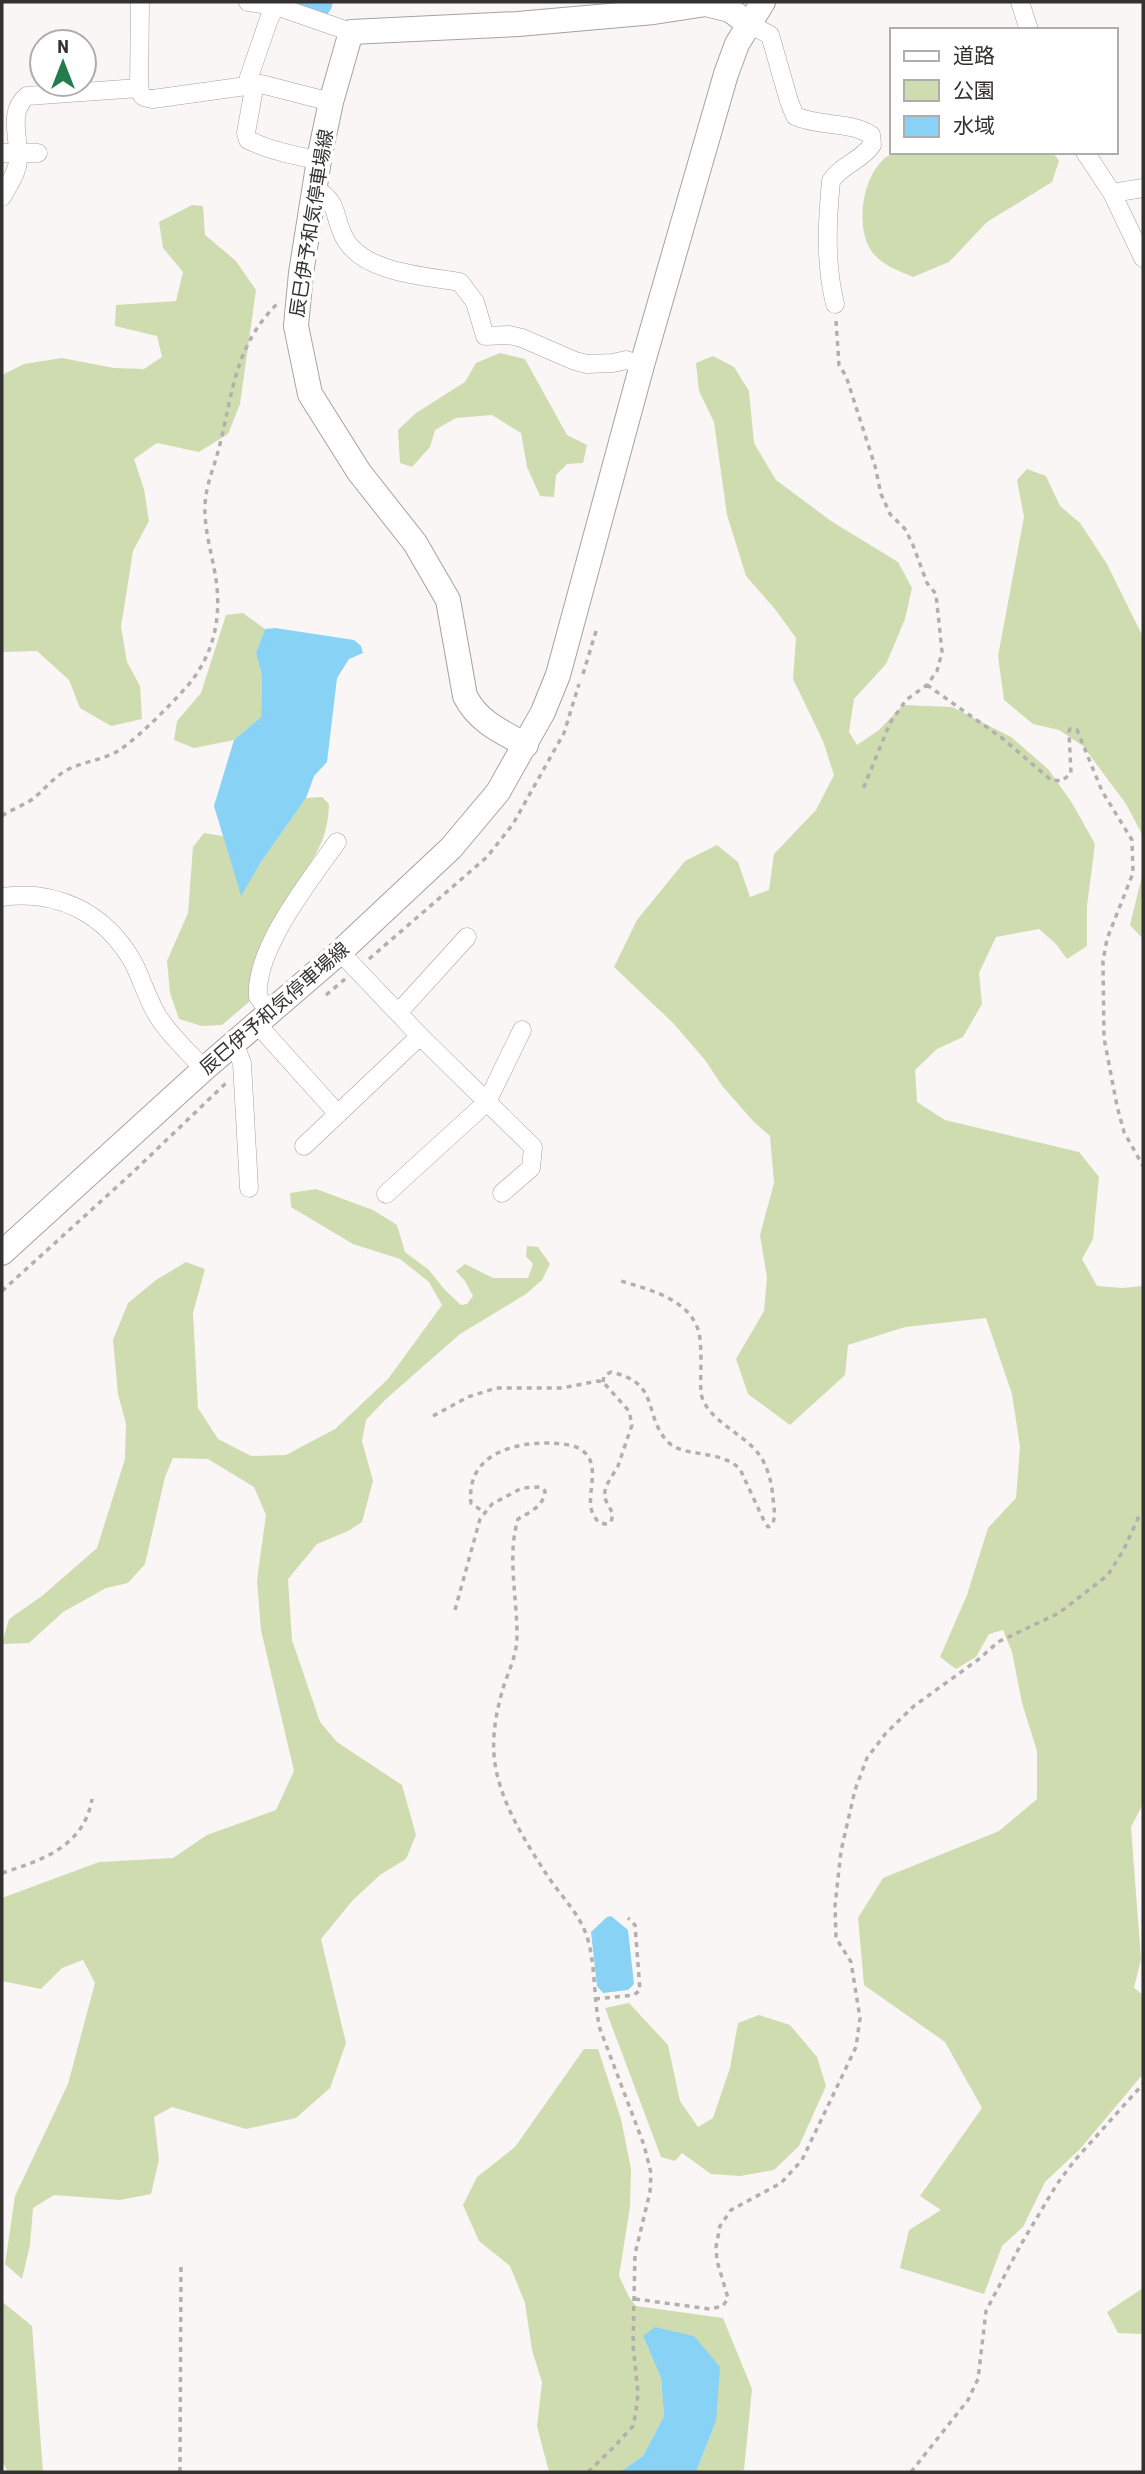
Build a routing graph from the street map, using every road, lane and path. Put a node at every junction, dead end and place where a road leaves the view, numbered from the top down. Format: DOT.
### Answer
graph roads {
  1 [pos="140,2"];
  2 [pos="248,2"];
  3 [pos="763,2"];
  4 [pos="1020,2"];
  5 [pos="706,3"];
  6 [pos="277,4"];
  7 [pos="749,24"];
  8 [pos="1028,28"];
  9 [pos="351,32"];
  10 [pos="251,84"];
  11 [pos="139,88"];
  12 [pos="331,102"];
  13 [pos="10,152"];
  14 [pos="38,153"];
  15 [pos="1086,154"];
  16 [pos="319,160"];
  17 [pos="315,188"];
  18 [pos="1143,188"];
  19 [pos="1112,193"];
  20 [pos="2,197"];
  21 [pos="1143,258"];
  22 [pos="299,296"];
  23 [pos="835,304"];
  24 [pos="642,365"];
  25 [pos="927,685"];
  26 [pos="526,746"];
  27 [pos="863,789"];
  28 [pos="2,816"];
  29 [pos="337,842"];
  30 [pos="2,897"];
  31 [pos="467,937"];
  32 [pos="340,952"];
  33 [pos="398,1013"];
  34 [pos="263,1018"];
  35 [pos="522,1030"];
  36 [pos="420,1036"];
  37 [pos="234,1043"];
  38 [pos="204,1069"];
  39 [pos="487,1102"];
  40 [pos="338,1115"];
  41 [pos="304,1146"];
  42 [pos="1143,1166"];
  43 [pos="249,1188"];
  44 [pos="502,1193"];
  45 [pos="386,1194"];
  46 [pos="2,1253"];
  47 [pos="621,1281"];
  48 [pos="603,1382"];
  49 [pos="433,1416"];
  50 [pos="485,1513"];
  51 [pos="1140,1514"];
  52 [pos="455,1610"];
  53 [pos="92,1799"];
  54 [pos="2,1874"];
  55 [pos="628,1918"];
  56 [pos="595,1999"];
  57 [pos="1143,2084"];
  58 [pos="181,2266"];
  59 [pos="635,2299"];
  60 [pos="180,2472"];
  61 [pos="588,2472"];
  62 [pos="911,2472"];
  1 -- 11 [label="street"];
  2 -- 6 [label="street"];
  3 -- 7 [label="main road, 辰巳伊予和気停車場線"];
  4 -- 8 [label="street"];
  5 -- 7 [label="main road"];
  5 -- 9 [label="main road"];
  6 -- 9 [label="street"];
  6 -- 10 [label="street"];
  7 -- 23 [label="street"];
  7 -- 24 [label="main road, 辰巳伊予和気停車場線"];
  9 -- 12 [label="main road, 辰巳伊予和気停車場線"];
  10 -- 11 [label="street"];
  10 -- 12 [label="street"];
  10 -- 16 [label="street"];
  11 -- 13 [label="street"];
  12 -- 16 [label="main road, 辰巳伊予和気停車場線"];
  13 -- 14 [label="street"];
  13 -- 20 [label="street"];
  15 -- 19 [label="street"];
  16 -- 17 [label="main road, 辰巳伊予和気停車場線"];
  17 -- 22 [label="main road, 辰巳伊予和気停車場線"];
  17 -- 24 [label="street"];
  18 -- 19 [label="street"];
  19 -- 21 [label="street"];
  22 -- 26 [label="main road, 辰巳伊予和気停車場線"];
  22 -- 28 [label="path"];
  23 -- 25 [label="path"];
  24 -- 26 [label="main road, 辰巳伊予和気停車場線"];
  25 -- 27 [label="path"];
  25 -- 42 [label="path"];
  26 -- 32 [label="main road, 辰巳伊予和気停車場線"];
  29 -- 34 [label="street"];
  30 -- 38 [label="street"];
  31 -- 33 [label="street"];
  32 -- 33 [label="street"];
  32 -- 34 [label="main road, 辰巳伊予和気停車場線"];
  33 -- 36 [label="street"];
  34 -- 37 [label="main road, 辰巳伊予和気停車場線"];
  34 -- 40 [label="street"];
  35 -- 39 [label="street"];
  36 -- 39 [label="street"];
  36 -- 40 [label="street"];
  37 -- 38 [label="main road, 辰巳伊予和気停車場線"];
  37 -- 43 [label="street"];
  38 -- 46 [label="main road, 辰巳伊予和気停車場線"];
  39 -- 44 [label="street"];
  39 -- 45 [label="street"];
  40 -- 41 [label="street"];
  47 -- 48 [label="path"];
  48 -- 49 [label="path"];
  48 -- 50 [label="path"];
  50 -- 52 [label="path"];
  50 -- 56 [label="path"];
  51 -- 59 [label="path"];
  53 -- 54 [label="path"];
  55 -- 56 [label="path"];
  56 -- 59 [label="path"];
  57 -- 62 [label="path"];
  58 -- 60 [label="path"];
  59 -- 61 [label="path"];
}
